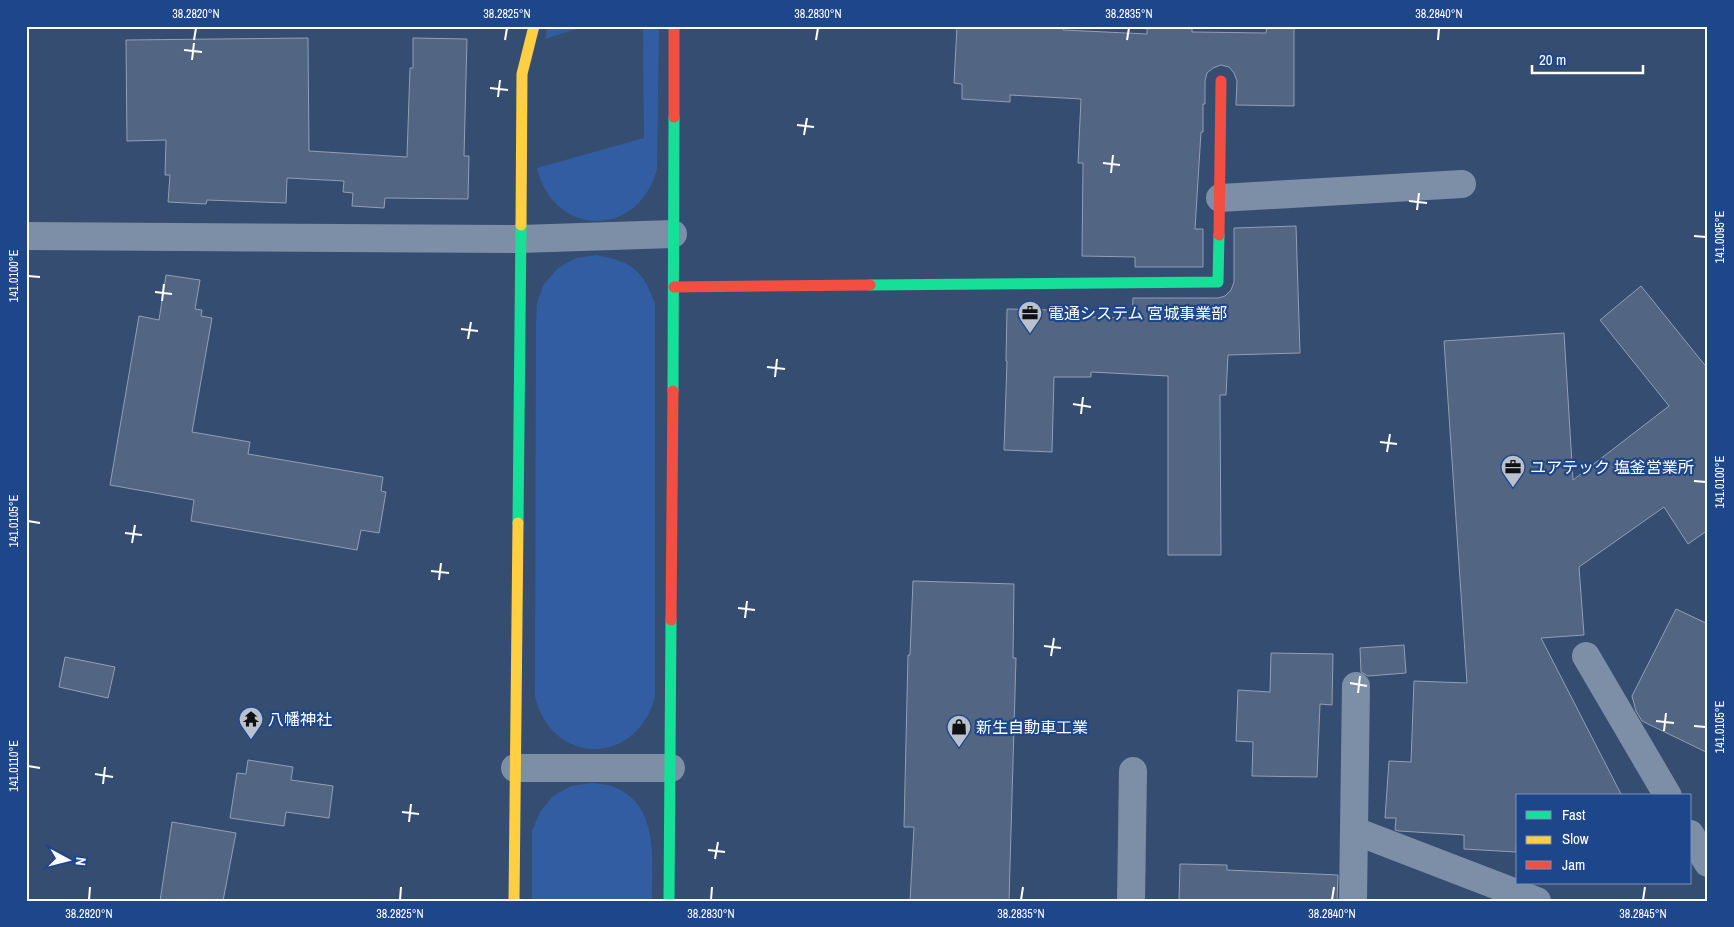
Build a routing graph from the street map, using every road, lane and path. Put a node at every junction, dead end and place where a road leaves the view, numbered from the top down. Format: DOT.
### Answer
graph roads {
  1 [pos="534,26"];
  2 [pos="674,26"];
  3 [pos="1221,81"];
  4 [pos="1462,184"];
  5 [pos="1220,198"];
  6 [pos="673,234"];
  7 [pos="26,236"];
  8 [pos="520,240"];
  9 [pos="674,287"];
  10 [pos="1586,656"];
  11 [pos="1356,686"];
  12 [pos="515,768"];
  13 [pos="671,768"];
  14 [pos="1133,772"];
  15 [pos="1667,794"];
  16 [pos="1355,831"];
  17 [pos="1692,837"];
  18 [pos="1708,863"];
  19 [pos="514,901"];
  20 [pos="669,901"];
  21 [pos="1131,901"];
  22 [pos="1353,901"];
  23 [pos="1537,901"];
  1 -- 8 [label="street"];
  2 -- 6 [label="street"];
  3 -- 5 [label="street"];
  4 -- 5 [label="street"];
  5 -- 9 [label="street"];
  6 -- 8 [label="street"];
  6 -- 9 [label="street"];
  7 -- 8 [label="street"];
  8 -- 12 [label="street"];
  9 -- 13 [label="street"];
  10 -- 15 [label="street"];
  11 -- 16 [label="street"];
  12 -- 13 [label="street"];
  12 -- 19 [label="street"];
  13 -- 20 [label="street"];
  14 -- 21 [label="street"];
  16 -- 22 [label="street"];
  16 -- 23 [label="street"];
  17 -- 18 [label="street"];
}
